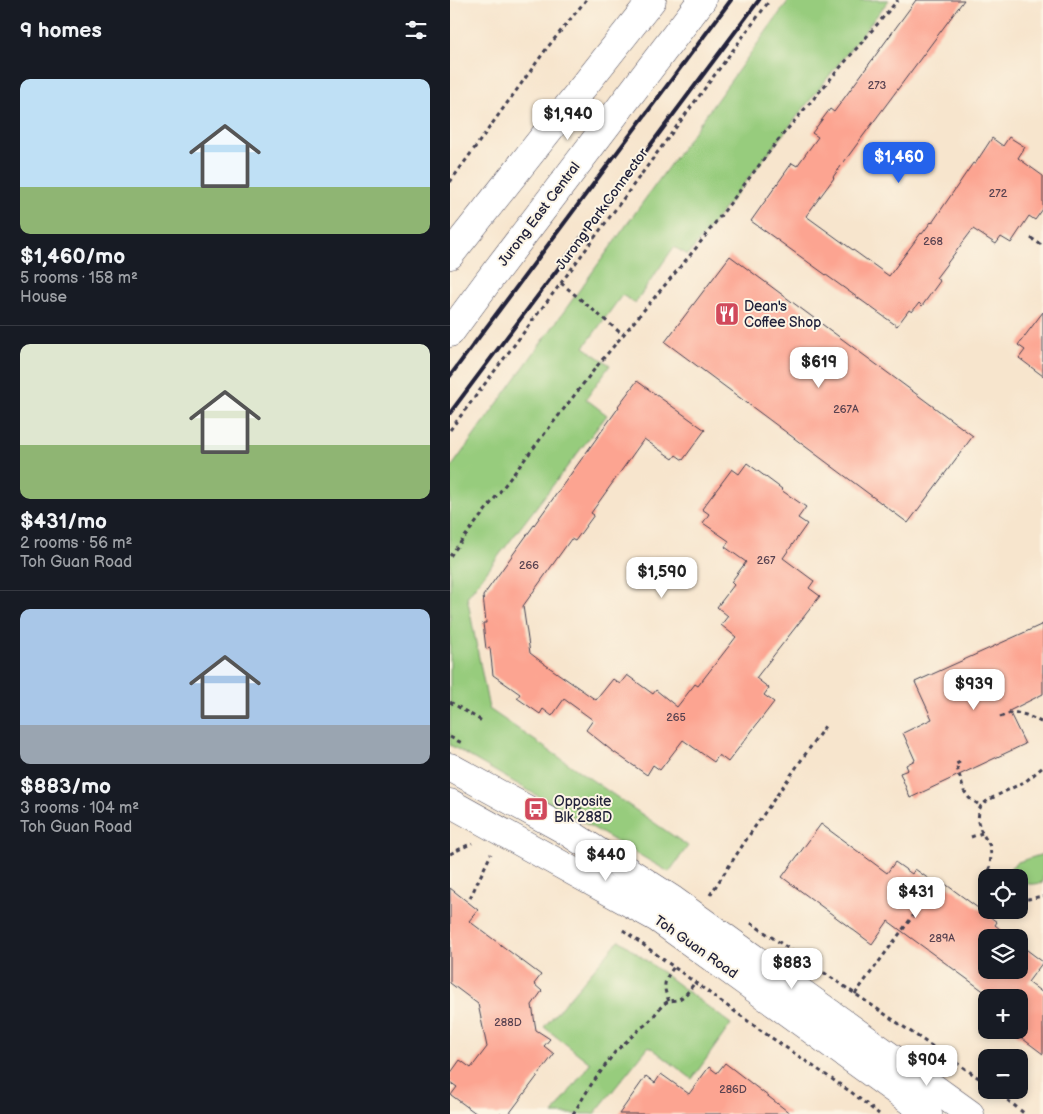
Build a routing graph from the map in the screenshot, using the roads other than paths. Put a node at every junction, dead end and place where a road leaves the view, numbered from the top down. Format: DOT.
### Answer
graph roads {
  1 [pos="652,0"];
  2 [pos="702,0"];
  3 [pos="450,255"];
  4 [pos="450,333"];
  5 [pos="450,767"];
  6 [pos="450,803"];
  7 [pos="928,1114"];
  8 [pos="970,1114"];
  1 -- 3 [label="street"];
  2 -- 4 [label="street, Jurong East Central"];
  5 -- 8 [label="street, Toh Guan Road"];
  6 -- 7 [label="street, Toh Guan Road"];
}
